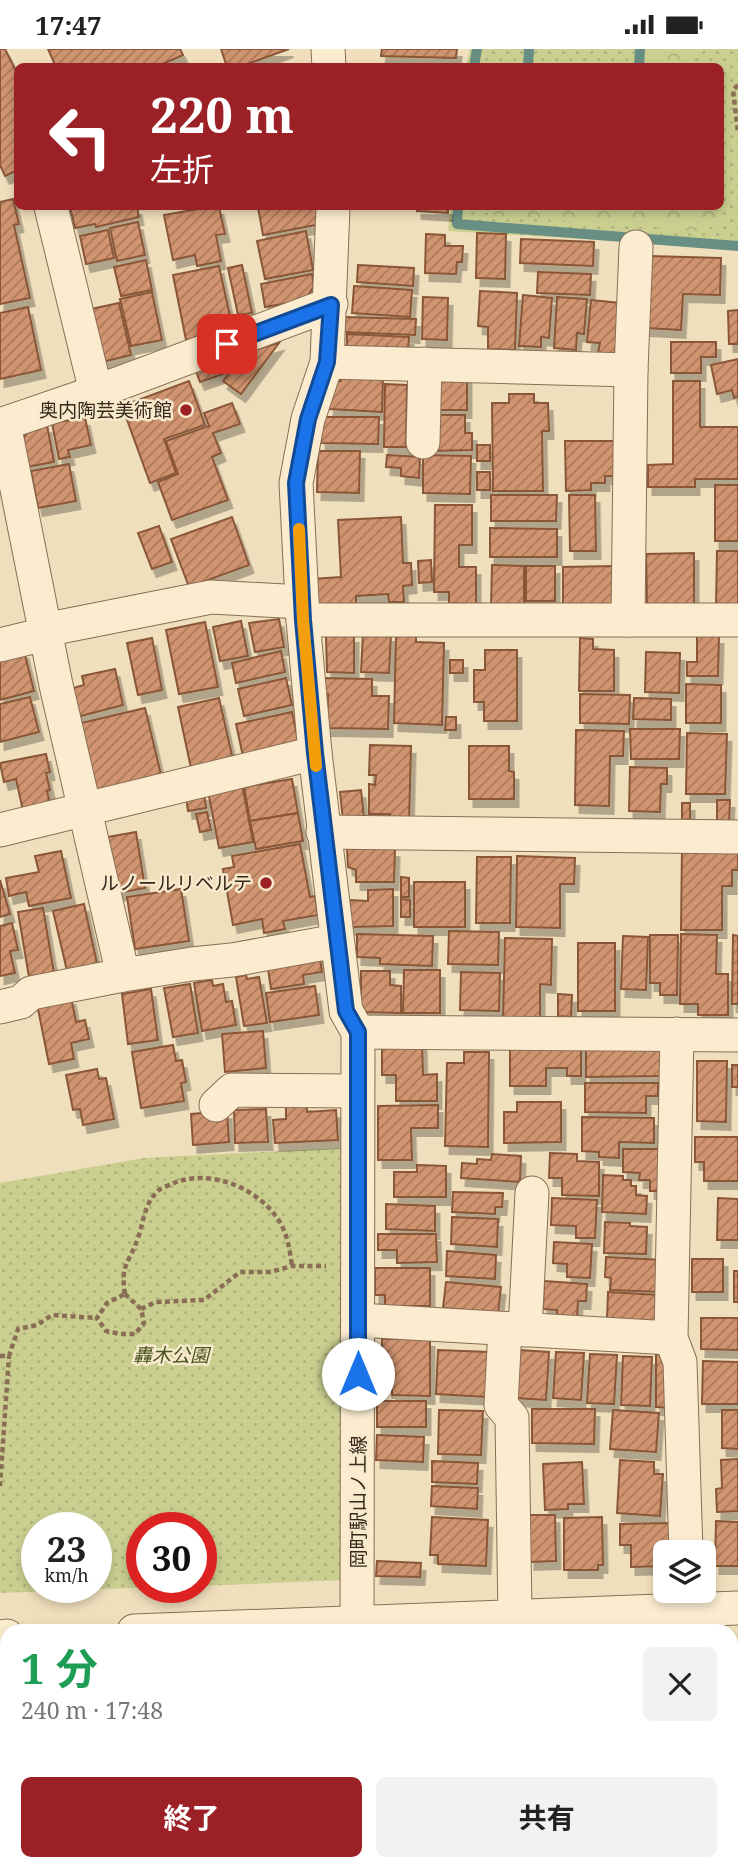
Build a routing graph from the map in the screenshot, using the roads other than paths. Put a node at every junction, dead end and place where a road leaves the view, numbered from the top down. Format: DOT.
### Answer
graph roads {
  1 [pos="52,210"];
  2 [pos="333,210"];
  3 [pos="636,247"];
  4 [pos="331,305"];
  5 [pos="327,362"];
  6 [pos="425,363"];
  7 [pos="631,370"];
  8 [pos="96,392"];
  9 [pos="2,424"];
  10 [pos="423,442"];
  11 [pos="302,611"];
  12 [pos="628,620"];
  13 [pos="738,620"];
  14 [pos="45,632"];
  15 [pos="0,646"];
  16 [pos="315,753"];
  17 [pos="86,808"];
  18 [pos="0,830"];
  19 [pos="323,832"];
  20 [pos="738,837"];
  21 [pos="337,941"];
  22 [pos="123,975"];
  23 [pos="0,1006"];
  24 [pos="358,1032"];
  25 [pos="677,1034"];
  26 [pos="738,1035"];
  27 [pos="357,1091"];
  28 [pos="216,1105"];
  29 [pos="532,1193"];
  30 [pos="358,1320"];
  31 [pos="515,1330"];
  32 [pos="671,1338"];
  33 [pos="686,1540"];
  34 [pos="655,1603"];
  35 [pos="707,1603"];
  36 [pos="738,1608"];
  37 [pos="514,1616"];
  38 [pos="357,1624"];
  39 [pos="388,1624"];
  1 -- 8 [label="street"];
  2 -- 4 [label="street, 岡町駅山ノ上線"];
  3 -- 7 [label="street"];
  4 -- 5 [label="street, 岡町駅山ノ上線"];
  4 -- 8 [label="street"];
  5 -- 6 [label="street"];
  5 -- 11 [label="street, 岡町駅山ノ上線"];
  6 -- 7 [label="street"];
  6 -- 10 [label="street"];
  7 -- 12 [label="street"];
  8 -- 9 [label="street"];
  9 -- 14 [label="street"];
  11 -- 12 [label="street"];
  11 -- 14 [label="street"];
  11 -- 16 [label="street, 岡町駅山ノ上線"];
  12 -- 13 [label="street"];
  14 -- 15 [label="street"];
  14 -- 17 [label="street"];
  16 -- 17 [label="street"];
  16 -- 19 [label="street, 岡町駅山ノ上線"];
  17 -- 18 [label="street"];
  17 -- 22 [label="street"];
  19 -- 20 [label="street"];
  19 -- 21 [label="street, 岡町駅山ノ上線"];
  21 -- 22 [label="street"];
  21 -- 24 [label="street, 岡町駅山ノ上線"];
  22 -- 23 [label="street"];
  24 -- 25 [label="street"];
  24 -- 27 [label="street, 岡町駅山ノ上線"];
  25 -- 26 [label="street"];
  25 -- 32 [label="street"];
  27 -- 28 [label="street"];
  27 -- 30 [label="street, 岡町駅山ノ上線"];
  29 -- 31 [label="street"];
  30 -- 31 [label="street"];
  30 -- 38 [label="street, 岡町駅山ノ上線"];
  31 -- 32 [label="street"];
  31 -- 37 [label="street"];
  32 -- 33 [label="street"];
  34 -- 37 [label="street"];
  35 -- 36 [label="street"];
  37 -- 39 [label="street"];
}
